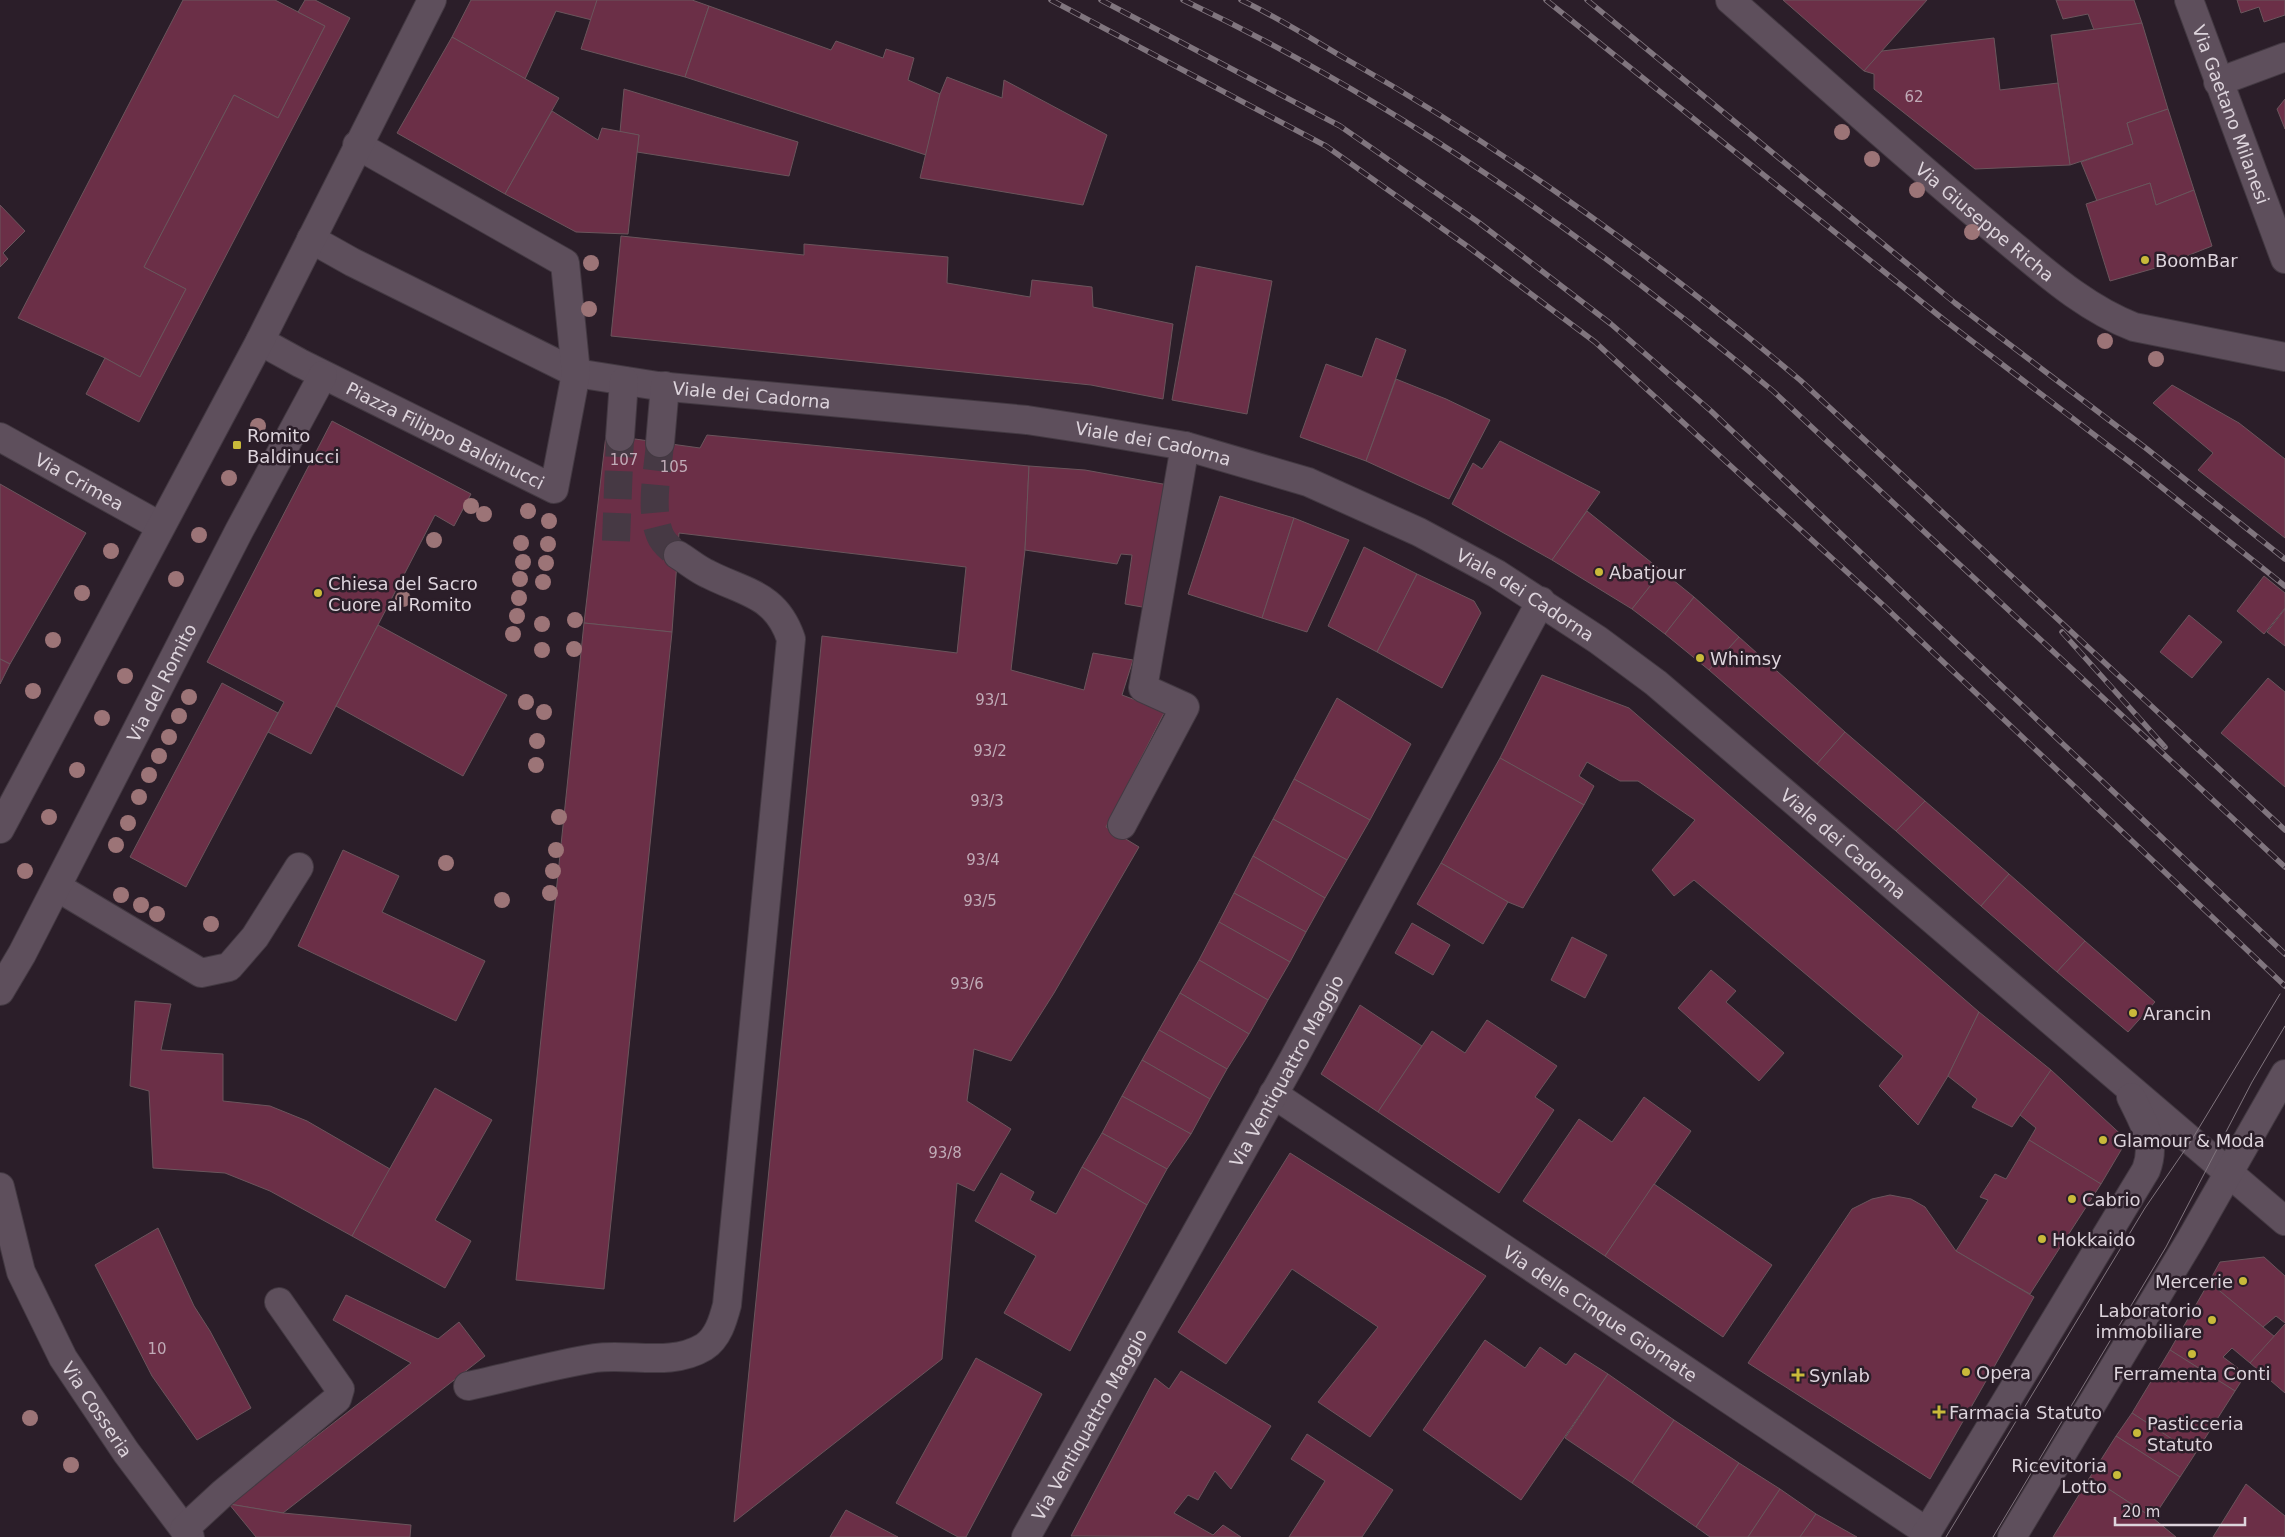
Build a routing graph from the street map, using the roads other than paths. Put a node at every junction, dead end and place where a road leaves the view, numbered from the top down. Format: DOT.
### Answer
graph roads {
  1 [pos="1730,0"];
  2 [pos="2189,0"];
  3 [pos="427,2"];
  4 [pos="2285,57"];
  5 [pos="2218,82"];
  6 [pos="358,145"];
  7 [pos="311,239"];
  8 [pos="2285,259"];
  9 [pos="260,341"];
  10 [pos="2285,358"];
  11 [pos="576,374"];
  12 [pos="323,375"];
  13 [pos="624,381"];
  14 [pos="662,386"];
  15 [pos="0,437"];
  16 [pos="620,438"];
  17 [pos="660,443"];
  18 [pos="1185,446"];
  19 [pos="160,526"];
  20 [pos="678,555"];
  21 [pos="1541,601"];
  22 [pos="1122,825"];
  23 [pos="0,829"];
  24 [pos="299,867"];
  25 [pos="57,887"];
  26 [pos="0,991"];
  27 [pos="2285,1074"];
  28 [pos="2125,1084"];
  29 [pos="1273,1094"];
  30 [pos="2230,1173"];
  31 [pos="0,1187"];
  32 [pos="2285,1221"];
  33 [pos="0,1248"];
  34 [pos="21,1272"];
  35 [pos="279,1302"];
  36 [pos="468,1386"];
  37 [pos="187,1533"];
  38 [pos="1926,1534"];
  39 [pos="1026,1537"];
  40 [pos="2012,1537"];
  1 -- 10 [label="street, Via Giuseppe Richa"];
  2 -- 5 [label="street, Via Gaetano Milanesi"];
  3 -- 6 [label="street"];
  4 -- 5 [label="street"];
  5 -- 8 [label="street, Via Gaetano Milanesi"];
  6 -- 7 [label="street"];
  6 -- 11 [label="street, Piazza Filippo Baldinucci"];
  7 -- 9 [label="street"];
  7 -- 11 [label="street"];
  9 -- 12 [label="street, Piazza Filippo Baldinucci"];
  9 -- 19 [label="street"];
  11 -- 12 [label="street, Piazza Filippo Baldinucci"];
  11 -- 13 [label="street, Viale dei Cadorna"];
  12 -- 25 [label="street, Via del Romito"];
  13 -- 14 [label="street, Viale dei Cadorna"];
  13 -- 16 [label="street"];
  14 -- 17 [label="street"];
  14 -- 18 [label="street, Viale dei Cadorna"];
  15 -- 19 [label="street, Via Crimea"];
  18 -- 21 [label="street, Viale dei Cadorna"];
  18 -- 22 [label="street"];
  19 -- 23 [label="street"];
  20 -- 36 [label="street"];
  21 -- 28 [label="street, Viale dei Cadorna"];
  21 -- 29 [label="street, Via Ventiquattro Maggio"];
  24 -- 25 [label="street"];
  25 -- 26 [label="street, Via del Romito"];
  27 -- 30 [label="street"];
  28 -- 30 [label="street, Viale dei Cadorna"];
  28 -- 38 [label="street"];
  29 -- 38 [label="street, Via delle Cinque Giornate"];
  29 -- 39 [label="street, Via Ventiquattro Maggio"];
  30 -- 32 [label="street, Viale dei Cadorna"];
  30 -- 40 [label="street"];
  31 -- 34 [label="street, Via Cosseria"];
  33 -- 34 [label="street, Via Cosseria"];
  34 -- 37 [label="street, Via Cosseria"];
  35 -- 37 [label="street"];
}
